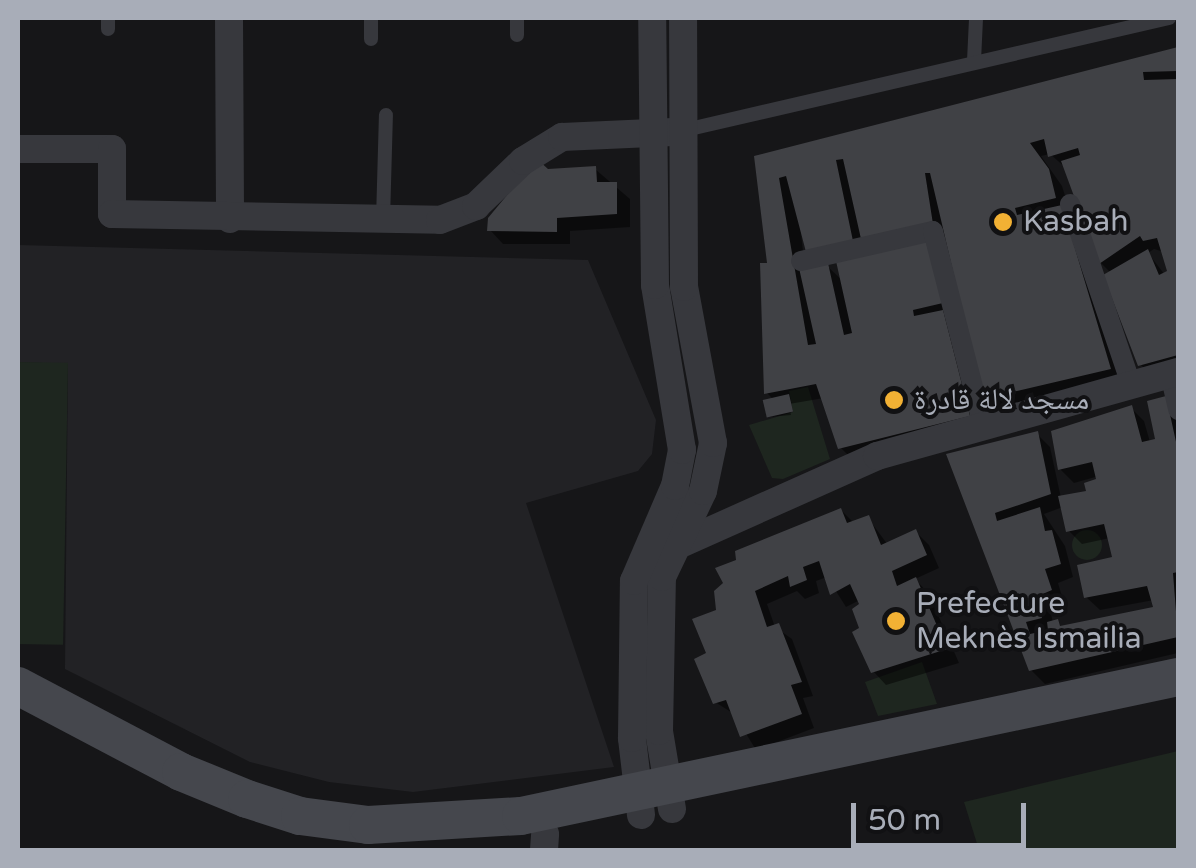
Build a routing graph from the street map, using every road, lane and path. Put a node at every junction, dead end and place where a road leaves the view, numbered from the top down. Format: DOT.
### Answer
graph roads {
  1 [pos="229,18"];
  2 [pos="371,18"];
  3 [pos="517,18"];
  4 [pos="652,18"];
  5 [pos="683,18"];
  6 [pos="976,18"];
  7 [pos="1169,18"];
  8 [pos="517,35"];
  9 [pos="371,38"];
  10 [pos="974,61"];
  11 [pos="386,114"];
  12 [pos="667,133"];
  13 [pos="18,149"];
  14 [pos="1070,204"];
  15 [pos="230,219"];
  16 [pos="384,220"];
  17 [pos="801,261"];
  18 [pos="1174,373"];
  19 [pos="1130,384"];
  20 [pos="1178,410"];
  21 [pos="983,426"];
  22 [pos="689,518"];
  23 [pos="725,519"];
  24 [pos="661,535"];
  25 [pos="1178,677"];
  26 [pos="18,686"];
  27 [pos="1178,699"];
  28 [pos="18,714"];
  29 [pos="654,801"];
  30 [pos="544,842"];
  1 -- 15 [label="street"];
  2 -- 9 [label="lane"];
  3 -- 8 [label="lane"];
  4 -- 12 [label="street"];
  5 -- 12 [label="street"];
  6 -- 10 [label="lane"];
  7 -- 10 [label="lane"];
  10 -- 12 [label="lane"];
  11 -- 16 [label="lane"];
  12 -- 16 [label="street"];
  12 -- 22 [label="street"];
  12 -- 24 [label="street"];
  13 -- 15 [label="street"];
  14 -- 19 [label="street"];
  15 -- 16 [label="street"];
  17 -- 21 [label="street"];
  18 -- 19 [label="street"];
  18 -- 20 [label="street"];
  19 -- 21 [label="street"];
  21 -- 23 [label="street"];
  22 -- 23 [label="street"];
  22 -- 24 [label="street"];
  23 -- 24 [label="street"];
  24 -- 29 [label="street"];
  25 -- 29 [label="main road"];
  26 -- 29 [label="main road"];
  27 -- 29 [label="main road"];
  28 -- 30 [label="main road"];
  29 -- 30 [label="main road"];
}
